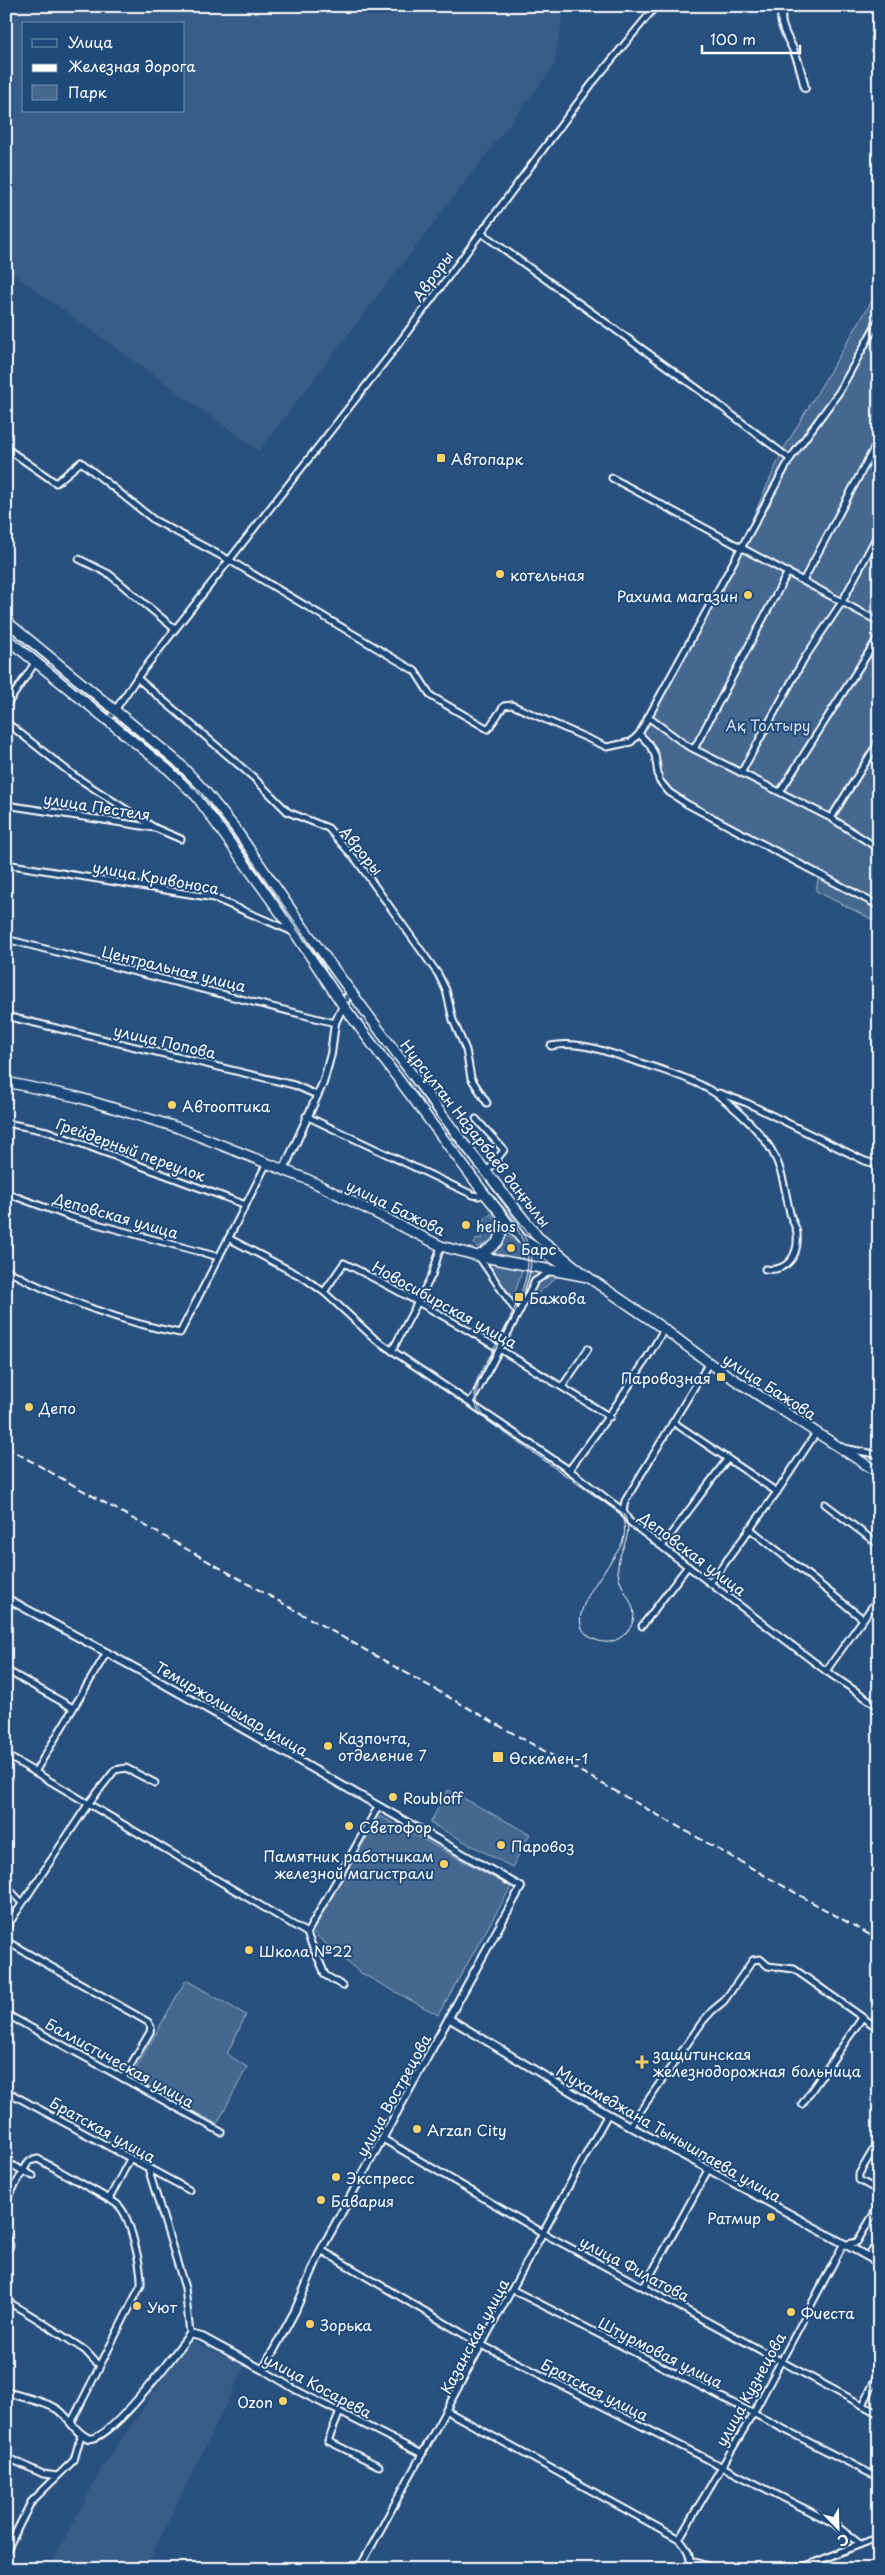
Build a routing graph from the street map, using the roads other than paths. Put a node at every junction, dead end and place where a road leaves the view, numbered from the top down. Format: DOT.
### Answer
graph roads {
  1 [pos="656,6"];
  2 [pos="785,6"];
  3 [pos="805,88"];
  4 [pos="480,232"];
  5 [pos="879,319"];
  6 [pos="879,439"];
  7 [pos="6,448"];
  8 [pos="790,459"];
  9 [pos="612,478"];
  10 [pos="879,532"];
  11 [pos="740,546"];
  12 [pos="79,560"];
  13 [pos="229,560"];
  14 [pos="788,572"];
  15 [pos="804,581"];
  16 [pos="842,602"];
  17 [pos="6,621"];
  18 [pos="879,622"];
  19 [pos="175,629"];
  20 [pos="879,636"];
  21 [pos="6,638"];
  22 [pos="35,663"];
  23 [pos="137,678"];
  24 [pos="6,706"];
  25 [pos="115,710"];
  26 [pos="648,717"];
  27 [pos="6,722"];
  28 [pos="107,722"];
  29 [pos="639,734"];
  30 [pos="879,741"];
  31 [pos="694,749"];
  32 [pos="742,773"];
  33 [pos="780,792"];
  34 [pos="6,805"];
  35 [pos="831,818"];
  36 [pos="155,828"];
  37 [pos="181,840"];
  38 [pos="879,849"];
  39 [pos="6,864"];
  40 [pos="879,906"];
  41 [pos="303,926"];
  42 [pos="295,933"];
  43 [pos="6,938"];
  44 [pos="350,991"];
  45 [pos="342,1004"];
  46 [pos="6,1016"];
  47 [pos="335,1023"];
  48 [pos="551,1046"];
  49 [pos="6,1082"];
  50 [pos="713,1091"];
  51 [pos="317,1095"];
  52 [pos="487,1103"];
  53 [pos="306,1116"];
  54 [pos="476,1119"];
  55 [pos="6,1123"];
  56 [pos="267,1163"];
  57 [pos="879,1164"];
  58 [pos="284,1169"];
  59 [pos="486,1173"];
  60 [pos="6,1193"];
  61 [pos="484,1193"];
  62 [pos="246,1205"];
  63 [pos="502,1215"];
  64 [pos="230,1239"];
  65 [pos="442,1246"];
  66 [pos="478,1256"];
  67 [pos="219,1257"];
  68 [pos="765,1269"];
  69 [pos="6,1270"];
  70 [pos="551,1271"];
  71 [pos="588,1277"];
  72 [pos="324,1292"];
  73 [pos="419,1300"];
  74 [pos="518,1314"];
  75 [pos="664,1329"];
  76 [pos="500,1347"];
  77 [pos="588,1349"];
  78 [pos="392,1350"];
  79 [pos="710,1363"];
  80 [pos="562,1387"];
  81 [pos="469,1402"];
  82 [pos="610,1417"];
  83 [pos="673,1422"];
  84 [pos="816,1433"];
  85 [pos="836,1446"];
  86 [pos="879,1455"];
  87 [pos="728,1458"];
  88 [pos="569,1470"];
  89 [pos="879,1473"];
  90 [pos="778,1492"];
  91 [pos="825,1504"];
  92 [pos="623,1511"];
  93 [pos="749,1528"];
  94 [pos="879,1544"];
  95 [pos="663,1545"];
  96 [pos="688,1566"];
  97 [pos="711,1582"];
  98 [pos="879,1597"];
  99 [pos="6,1598"];
  100 [pos="863,1619"];
  101 [pos="642,1626"];
  102 [pos="107,1652"];
  103 [pos="6,1670"];
  104 [pos="826,1671"];
  105 [pos="879,1707"];
  106 [pos="73,1708"];
  107 [pos="6,1755"];
  108 [pos="35,1772"];
  109 [pos="155,1783"];
  110 [pos="88,1803"];
  111 [pos="378,1807"];
  112 [pos="6,1886"];
  113 [pos="521,1887"];
  114 [pos="22,1902"];
  115 [pos="6,1928"];
  116 [pos="307,1933"];
  117 [pos="6,1942"];
  118 [pos="343,1986"];
  119 [pos="6,2014"];
  120 [pos="862,2018"];
  121 [pos="450,2019"];
  122 [pos="879,2029"];
  123 [pos="124,2078"];
  124 [pos="6,2091"];
  125 [pos="802,2104"];
  126 [pos="608,2114"];
  127 [pos="630,2126"];
  128 [pos="221,2132"];
  129 [pos="383,2139"];
  130 [pos="879,2140"];
  131 [pos="130,2159"];
  132 [pos="6,2162"];
  133 [pos="148,2168"];
  134 [pos="708,2170"];
  135 [pos="23,2171"];
  136 [pos="33,2176"];
  137 [pos="189,2190"];
  138 [pos="879,2191"];
  139 [pos="109,2200"];
  140 [pos="6,2201"];
  141 [pos="879,2205"];
  142 [pos="543,2233"];
  143 [pos="6,2234"];
  144 [pos="879,2240"];
  145 [pos="843,2245"];
  146 [pos="321,2250"];
  147 [pos="6,2253"];
  148 [pos="868,2257"];
  149 [pos="879,2263"];
  150 [pos="644,2287"];
  151 [pos="513,2290"];
  152 [pos="6,2301"];
  153 [pos="190,2334"];
  154 [pos="482,2345"];
  155 [pos="781,2361"];
  156 [pos="100,2365"];
  157 [pos="264,2370"];
  158 [pos="879,2372"];
  159 [pos="6,2392"];
  160 [pos="863,2405"];
  161 [pos="447,2411"];
  162 [pos="340,2412"];
  163 [pos="753,2414"];
  164 [pos="879,2414"];
  165 [pos="71,2423"];
  166 [pos="81,2435"];
  167 [pos="422,2454"];
  168 [pos="6,2457"];
  169 [pos="380,2466"];
  170 [pos="722,2467"];
  171 [pos="57,2476"];
  172 [pos="879,2478"];
  173 [pos="879,2536"];
  174 [pos="679,2539"];
  175 [pos="860,2544"];
  176 [pos="6,2552"];
  177 [pos="691,2561"];
  178 [pos="359,2569"];
  179 [pos="690,2569"];
  180 [pos="718,2569"];
  181 [pos="798,2569"];
  1 -- 4 [label="street, Авроры"];
  2 -- 3 [label="street"];
  4 -- 8 [label="street"];
  4 -- 13 [label="street, Авроры"];
  5 -- 8 [label="street"];
  6 -- 15 [label="street"];
  7 -- 13 [label="street"];
  8 -- 11 [label="street"];
  9 -- 11 [label="street"];
  10 -- 16 [label="street"];
  11 -- 14 [label="street"];
  11 -- 26 [label="street"];
  12 -- 19 [label="street"];
  13 -- 19 [label="street, Авроры"];
  13 -- 29 [label="street"];
  14 -- 15 [label="street"];
  14 -- 31 [label="street"];
  15 -- 16 [label="street"];
  16 -- 18 [label="street"];
  16 -- 32 [label="street"];
  17 -- 25 [label="main road, Нұрсұлтан Назарбаев даңғылы"];
  19 -- 23 [label="street, Авроры"];
  20 -- 33 [label="street"];
  21 -- 22 [label="main road, Нұрсұлтан Назарбаев даңғылы"];
  22 -- 24 [label="street"];
  22 -- 28 [label="main road, Нұрсұлтан Назарбаев даңғылы"];
  23 -- 25 [label="street, Авроры"];
  23 -- 52 [label="street, Авроры"];
  25 -- 28 [label="street, Авроры"];
  25 -- 41 [label="main road, Нұрсұлтан Назарбаев даңғылы"];
  26 -- 29 [label="street"];
  26 -- 31 [label="street"];
  27 -- 36 [label="street"];
  28 -- 42 [label="main road, Нұрсұлтан Назарбаев даңғылы"];
  29 -- 40 [label="street"];
  30 -- 35 [label="street"];
  31 -- 32 [label="street"];
  32 -- 33 [label="street"];
  33 -- 35 [label="street"];
  34 -- 36 [label="street, улица Пестеля"];
  35 -- 38 [label="street"];
  36 -- 37 [label="street, улица Пестеля"];
  39 -- 42 [label="street, улица Кривоноса"];
  41 -- 42 [label="street"];
  41 -- 44 [label="main road, Нұрсұлтан Назарбаев даңғылы"];
  42 -- 45 [label="main road, Нұрсұлтан Назарбаев даңғылы"];
  43 -- 47 [label="street, Центральная улица"];
  44 -- 45 [label="street"];
  44 -- 59 [label="main road, Нұрсұлтан Назарбаев даңғылы"];
  45 -- 47 [label="street"];
  45 -- 61 [label="main road, Нұрсұлтан Назарбаев даңғылы"];
  46 -- 51 [label="street, улица Попова"];
  47 -- 51 [label="street"];
  48 -- 50 [label="street"];
  49 -- 56 [label="main road, улица Бажова"];
  50 -- 57 [label="street"];
  50 -- 68 [label="street"];
  51 -- 53 [label="street"];
  53 -- 58 [label="street"];
  53 -- 61 [label="street"];
  54 -- 59 [label="street"];
  55 -- 62 [label="street, Грейдерный переулок"];
  56 -- 58 [label="main road, улица Бажова"];
  56 -- 62 [label="street"];
  58 -- 65 [label="main road, улица Бажова"];
  59 -- 71 [label="main road, Нұрсұлтан Назарбаев даңғылы"];
  60 -- 67 [label="street, Деповская улица"];
  61 -- 63 [label="main road, Нұрсұлтан Назарбаев даңғылы"];
  62 -- 64 [label="street"];
  63 -- 66 [label="main road"];
  63 -- 71 [label="main road, Нұрсұлтан Назарбаев даңғылы"];
  64 -- 67 [label="street"];
  64 -- 72 [label="street, Деповская улица"];
  65 -- 66 [label="main road, улица Бажова"];
  65 -- 73 [label="street"];
  66 -- 70 [label="main road, улица Бажова"];
  66 -- 74 [label="street"];
  67 -- 69 [label="street"];
  70 -- 71 [label="main road, улица Бажова"];
  70 -- 74 [label="street"];
  71 -- 75 [label="main road, улица Бажова"];
  72 -- 73 [label="street, Новосибирская улица"];
  72 -- 78 [label="street, Деповская улица"];
  73 -- 76 [label="street, Новосибирская улица"];
  73 -- 78 [label="street"];
  74 -- 76 [label="street"];
  75 -- 79 [label="main road, улица Бажова"];
  75 -- 82 [label="street"];
  76 -- 80 [label="street, Новосибирская улица"];
  76 -- 81 [label="street"];
  77 -- 80 [label="street"];
  78 -- 81 [label="street, Деповская улица"];
  79 -- 83 [label="street"];
  79 -- 84 [label="main road, улица Бажова"];
  80 -- 82 [label="street, Новосибирская улица"];
  81 -- 88 [label="street, Деповская улица"];
  82 -- 88 [label="street"];
  83 -- 87 [label="street"];
  83 -- 92 [label="street"];
  84 -- 85 [label="main road, улица Бажова"];
  84 -- 90 [label="street"];
  85 -- 86 [label="street"];
  85 -- 89 [label="main road, улица Бажова"];
  87 -- 90 [label="street"];
  87 -- 95 [label="street"];
  88 -- 92 [label="street, Деповская улица"];
  90 -- 93 [label="street"];
  91 -- 94 [label="street"];
  92 -- 95 [label="street, Деповская улица"];
  93 -- 97 [label="street"];
  93 -- 100 [label="street"];
  95 -- 96 [label="street, Деповская улица"];
  96 -- 97 [label="street, Деповская улица"];
  96 -- 101 [label="street"];
  97 -- 104 [label="street, Деповская улица"];
  98 -- 100 [label="street"];
  99 -- 102 [label="street, Темиржолшылар улица"];
  100 -- 104 [label="street"];
  102 -- 106 [label="street"];
  102 -- 111 [label="street, Темиржолшылар улица"];
  103 -- 106 [label="street"];
  104 -- 105 [label="street, Деповская улица"];
  106 -- 108 [label="street"];
  107 -- 108 [label="street"];
  108 -- 110 [label="street"];
  109 -- 110 [label="street"];
  110 -- 114 [label="street"];
  110 -- 116 [label="street"];
  111 -- 113 [label="street, Темиржолшылар улица"];
  111 -- 116 [label="street"];
  112 -- 114 [label="street"];
  113 -- 121 [label="street, улица Вострецова"];
  114 -- 115 [label="street"];
  116 -- 118 [label="street"];
  117 -- 123 [label="street"];
  119 -- 123 [label="street, Баллистическая улица"];
  120 -- 122 [label="street"];
  120 -- 125 [label="street"];
  120 -- 127 [label="street"];
  121 -- 126 [label="street, Мухамеджана Тынышпаева улица"];
  121 -- 129 [label="street, улица Вострецова"];
  123 -- 128 [label="street, Баллистическая улица"];
  124 -- 131 [label="street, Братская улица"];
  126 -- 127 [label="street, Мухамеджана Тынышпаева улица"];
  126 -- 142 [label="street, Казанская улица"];
  127 -- 134 [label="street, Мухамеджана Тынышпаева улица"];
  129 -- 142 [label="street, улица Филатова"];
  129 -- 146 [label="street, улица Вострецова"];
  130 -- 138 [label="street"];
  131 -- 133 [label="street, Братская улица"];
  131 -- 139 [label="street"];
  132 -- 135 [label="street"];
  133 -- 137 [label="street, Братская улица"];
  133 -- 153 [label="street"];
  134 -- 145 [label="street, Мухамеджана Тынышпаева улица"];
  134 -- 150 [label="street"];
  135 -- 136 [label="street"];
  135 -- 139 [label="street"];
  135 -- 140 [label="street"];
  139 -- 156 [label="street"];
  141 -- 145 [label="street, улица Кузнецова"];
  142 -- 150 [label="street, улица Филатова"];
  142 -- 151 [label="street, Казанская улица"];
  143 -- 147 [label="street"];
  144 -- 148 [label="street"];
  145 -- 148 [label="street, Мухамеджана Тынышпаева улица"];
  145 -- 155 [label="street, улица Кузнецова"];
  146 -- 154 [label="street, Братская улица"];
  146 -- 157 [label="street, улица Вострецова"];
  148 -- 149 [label="street, Мухамеджана Тынышпаева улица"];
  150 -- 155 [label="street, улица Филатова"];
  151 -- 154 [label="street, Казанская улица"];
  151 -- 163 [label="street, Штурмовая улица"];
  152 -- 156 [label="street"];
  153 -- 157 [label="street, улица Косарева"];
  153 -- 166 [label="street"];
  154 -- 161 [label="street, Казанская улица"];
  154 -- 170 [label="street, Братская улица"];
  155 -- 160 [label="street, улица Филатова"];
  155 -- 163 [label="street, улица Кузнецова"];
  156 -- 165 [label="street"];
  157 -- 162 [label="street, улица Косарева"];
  158 -- 160 [label="street"];
  159 -- 165 [label="street"];
  160 -- 164 [label="street, улица Филатова"];
  161 -- 167 [label="street, Казанская улица"];
  161 -- 174 [label="street"];
  162 -- 167 [label="street, улица Косарева"];
  162 -- 169 [label="street"];
  163 -- 170 [label="street, улица Кузнецова"];
  163 -- 172 [label="street, Штурмовая улица"];
  165 -- 166 [label="street"];
  166 -- 171 [label="street"];
  167 -- 178 [label="street, Казанская улица"];
  168 -- 171 [label="street"];
  170 -- 174 [label="street, улица Кузнецова"];
  170 -- 175 [label="street, Братская улица"];
  171 -- 176 [label="street"];
  173 -- 175 [label="street"];
  174 -- 177 [label="street"];
  175 -- 181 [label="street"];
  177 -- 179 [label="street"];
  177 -- 180 [label="street"];
}
